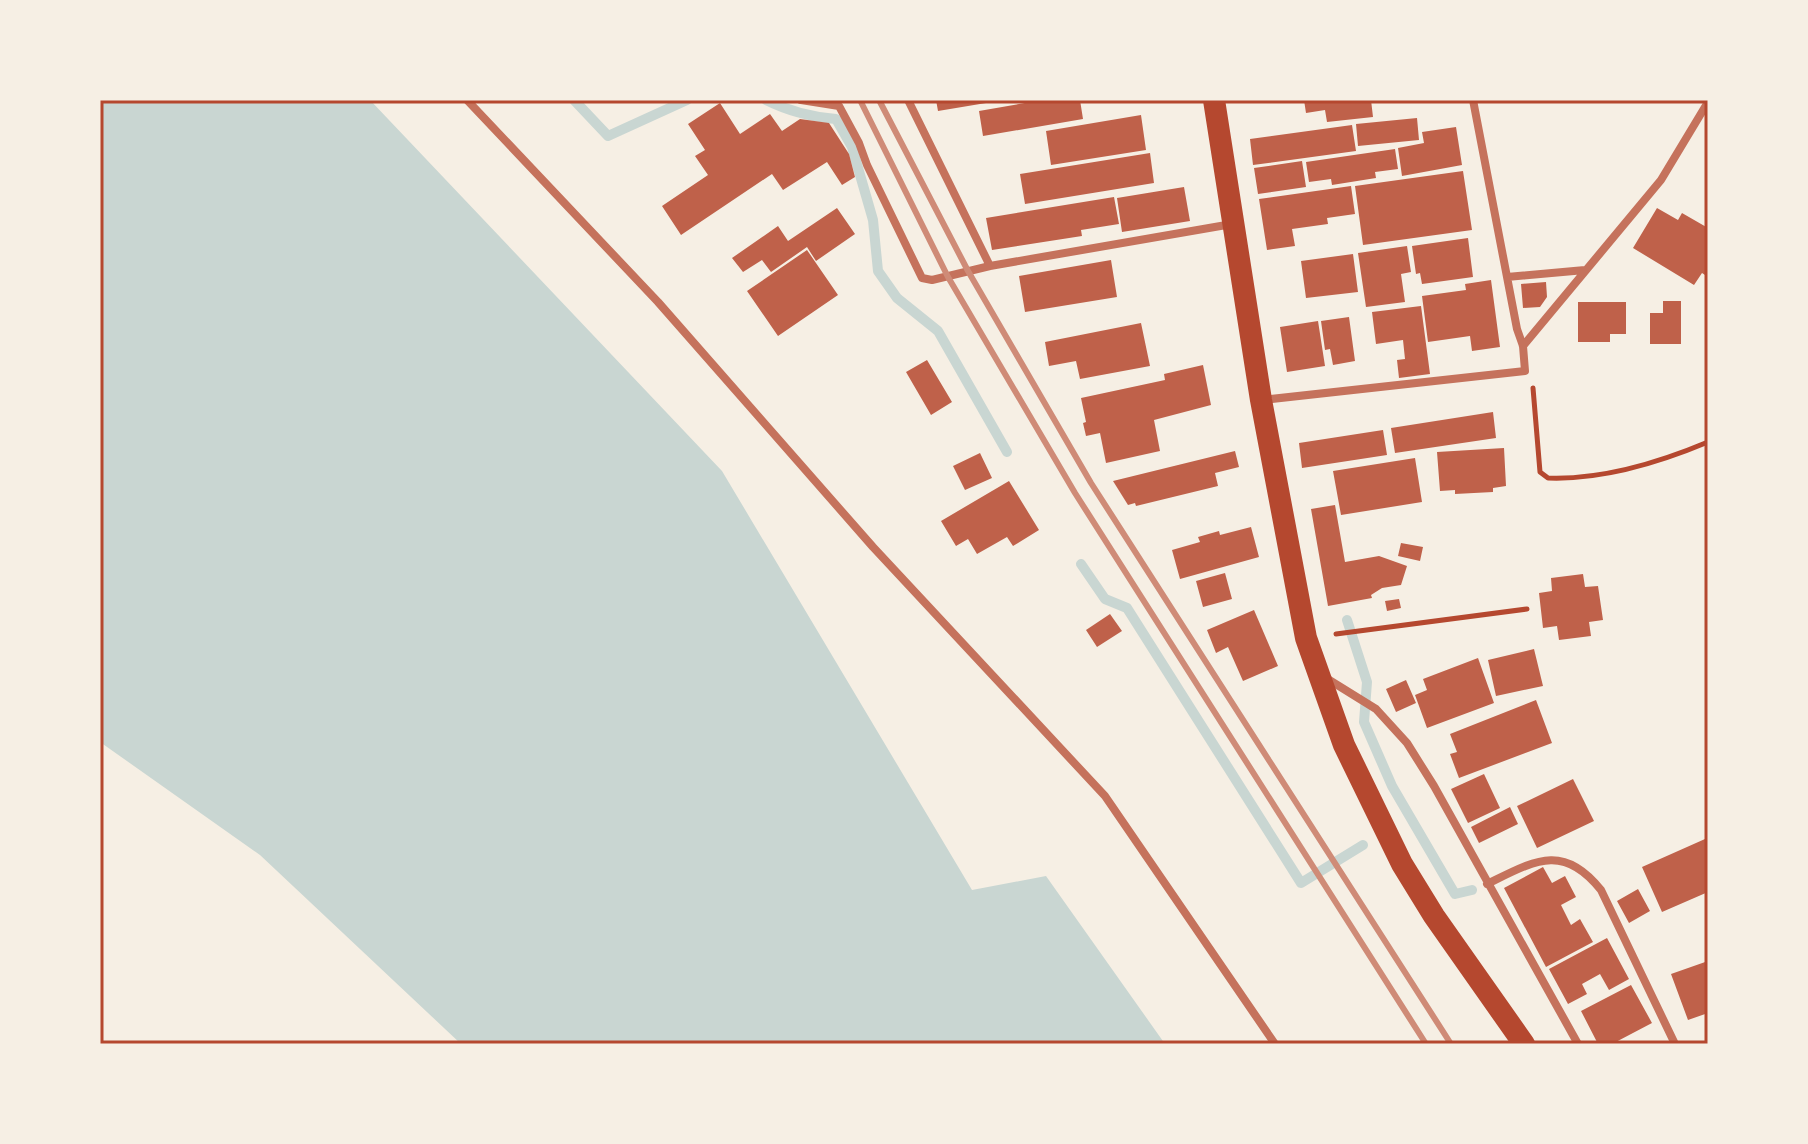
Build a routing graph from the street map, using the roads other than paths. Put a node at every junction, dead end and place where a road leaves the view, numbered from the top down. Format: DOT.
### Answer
graph roads {
  1 [pos="467,100"];
  2 [pos="801,100"];
  3 [pos="908,100"];
  4 [pos="1214,100"];
  5 [pos="1473,100"];
  6 [pos="1708,102"];
  7 [pos="1234,224"];
  8 [pos="990,266"];
  9 [pos="1585,270"];
  10 [pos="1507,277"];
  11 [pos="1523,346"];
  12 [pos="1261,400"];
  13 [pos="1317,672"];
  14 [pos="1487,884"];
  15 [pos="1275,1044"];
  16 [pos="1524,1044"];
  17 [pos="1578,1044"];
  18 [pos="1675,1044"];
  1 -- 15 [label="street"];
  2 -- 8 [label="street"];
  3 -- 8 [label="street"];
  4 -- 7 [label="highway"];
  5 -- 10 [label="street"];
  6 -- 9 [label="street"];
  7 -- 8 [label="street"];
  7 -- 12 [label="highway"];
  9 -- 10 [label="street"];
  9 -- 11 [label="street"];
  10 -- 11 [label="street"];
  11 -- 12 [label="street"];
  12 -- 13 [label="highway"];
  13 -- 14 [label="street"];
  13 -- 16 [label="highway"];
  14 -- 17 [label="street"];
  14 -- 18 [label="street"];
}
